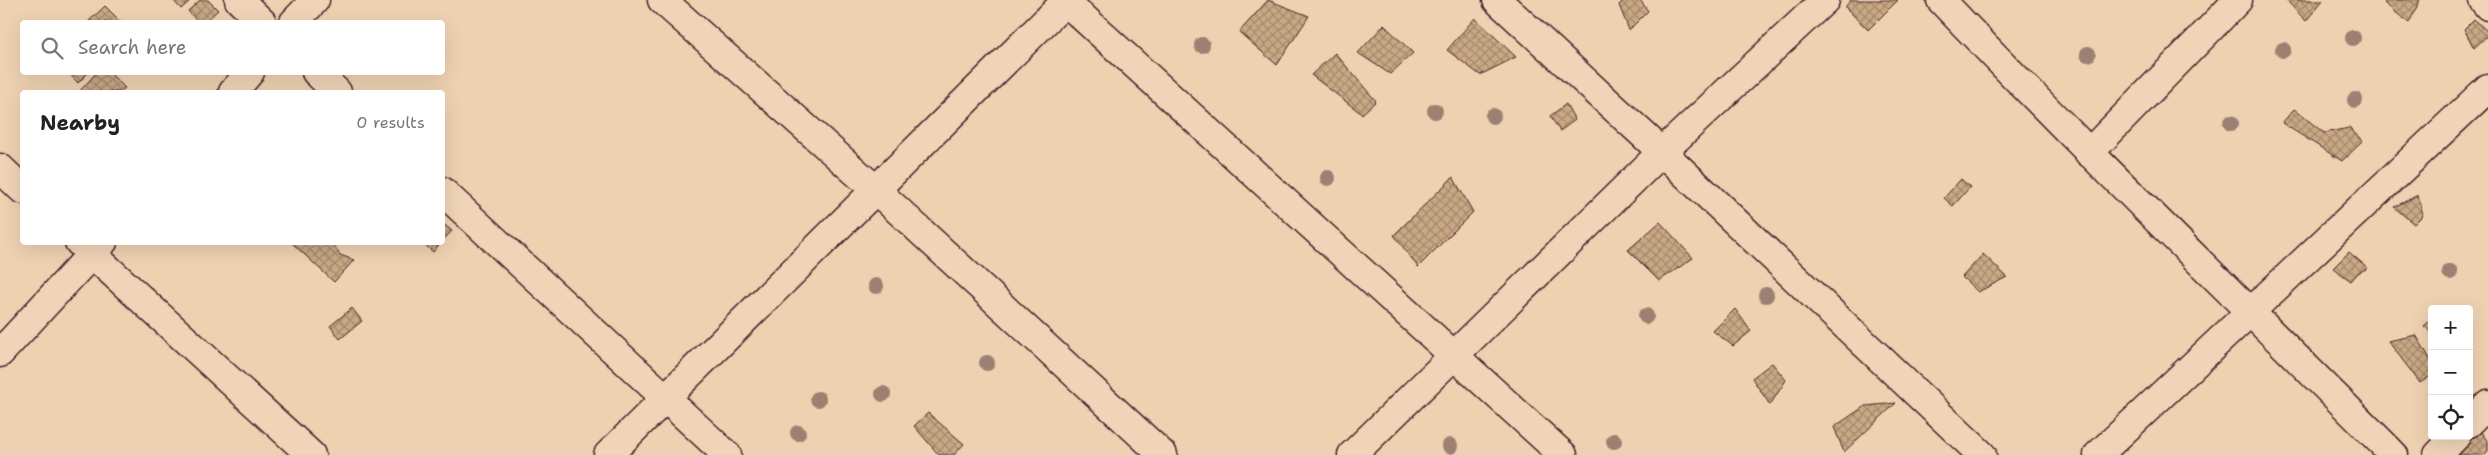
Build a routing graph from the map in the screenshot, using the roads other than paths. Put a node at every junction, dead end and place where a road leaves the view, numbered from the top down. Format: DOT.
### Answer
graph roads {
  1 [pos="239,0"];
  2 [pos="315,0"];
  3 [pos="662,0"];
  4 [pos="1497,0"];
  5 [pos="1825,0"];
  6 [pos="1941,0"];
  7 [pos="2238,0"];
  8 [pos="2483,0"];
  9 [pos="1066,1"];
  10 [pos="2488,6"];
  11 [pos="260,20"];
  12 [pos="296,20"];
  13 [pos="247,75"];
  14 [pos="319,75"];
  15 [pos="2488,88"];
  16 [pos="235,90"];
  17 [pos="335,90"];
  18 [pos="1662,152"];
  19 [pos="2090,153"];
  20 [pos="0,168"];
  21 [pos="20,188"];
  22 [pos="876,190"];
  23 [pos="445,194"];
  24 [pos="91,247"];
  25 [pos="2250,310"];
  26 [pos="0,353"];
  27 [pos="1454,356"];
  28 [pos="665,398"];
  29 [pos="2488,404"];
  30 [pos="2473,419"];
  31 [pos="2452,440"];
  32 [pos="311,455"];
  33 [pos="608,455"];
  34 [pos="727,455"];
  35 [pos="1163,455"];
  36 [pos="1352,455"];
  37 [pos="1563,455"];
  38 [pos="1982,455"];
  39 [pos="2098,455"];
  40 [pos="2394,455"];
  41 [pos="2438,455"];
  1 -- 11 [label="street"];
  2 -- 12 [label="street"];
  3 -- 22 [label="street"];
  4 -- 18 [label="street"];
  5 -- 18 [label="street"];
  6 -- 19 [label="street"];
  7 -- 19 [label="street"];
  8 -- 10 [label="street"];
  9 -- 22 [label="street"];
  9 -- 27 [label="street"];
  13 -- 16 [label="street"];
  14 -- 17 [label="street"];
  15 -- 25 [label="street"];
  18 -- 27 [label="street"];
  18 -- 38 [label="street"];
  19 -- 25 [label="street"];
  20 -- 21 [label="street"];
  22 -- 28 [label="street"];
  22 -- 35 [label="street"];
  23 -- 28 [label="street"];
  24 -- 26 [label="street"];
  24 -- 32 [label="street"];
  25 -- 39 [label="street"];
  25 -- 40 [label="street"];
  27 -- 36 [label="street"];
  27 -- 37 [label="street"];
  28 -- 33 [label="street"];
  28 -- 34 [label="street"];
  29 -- 30 [label="street"];
  31 -- 41 [label="street"];
}
